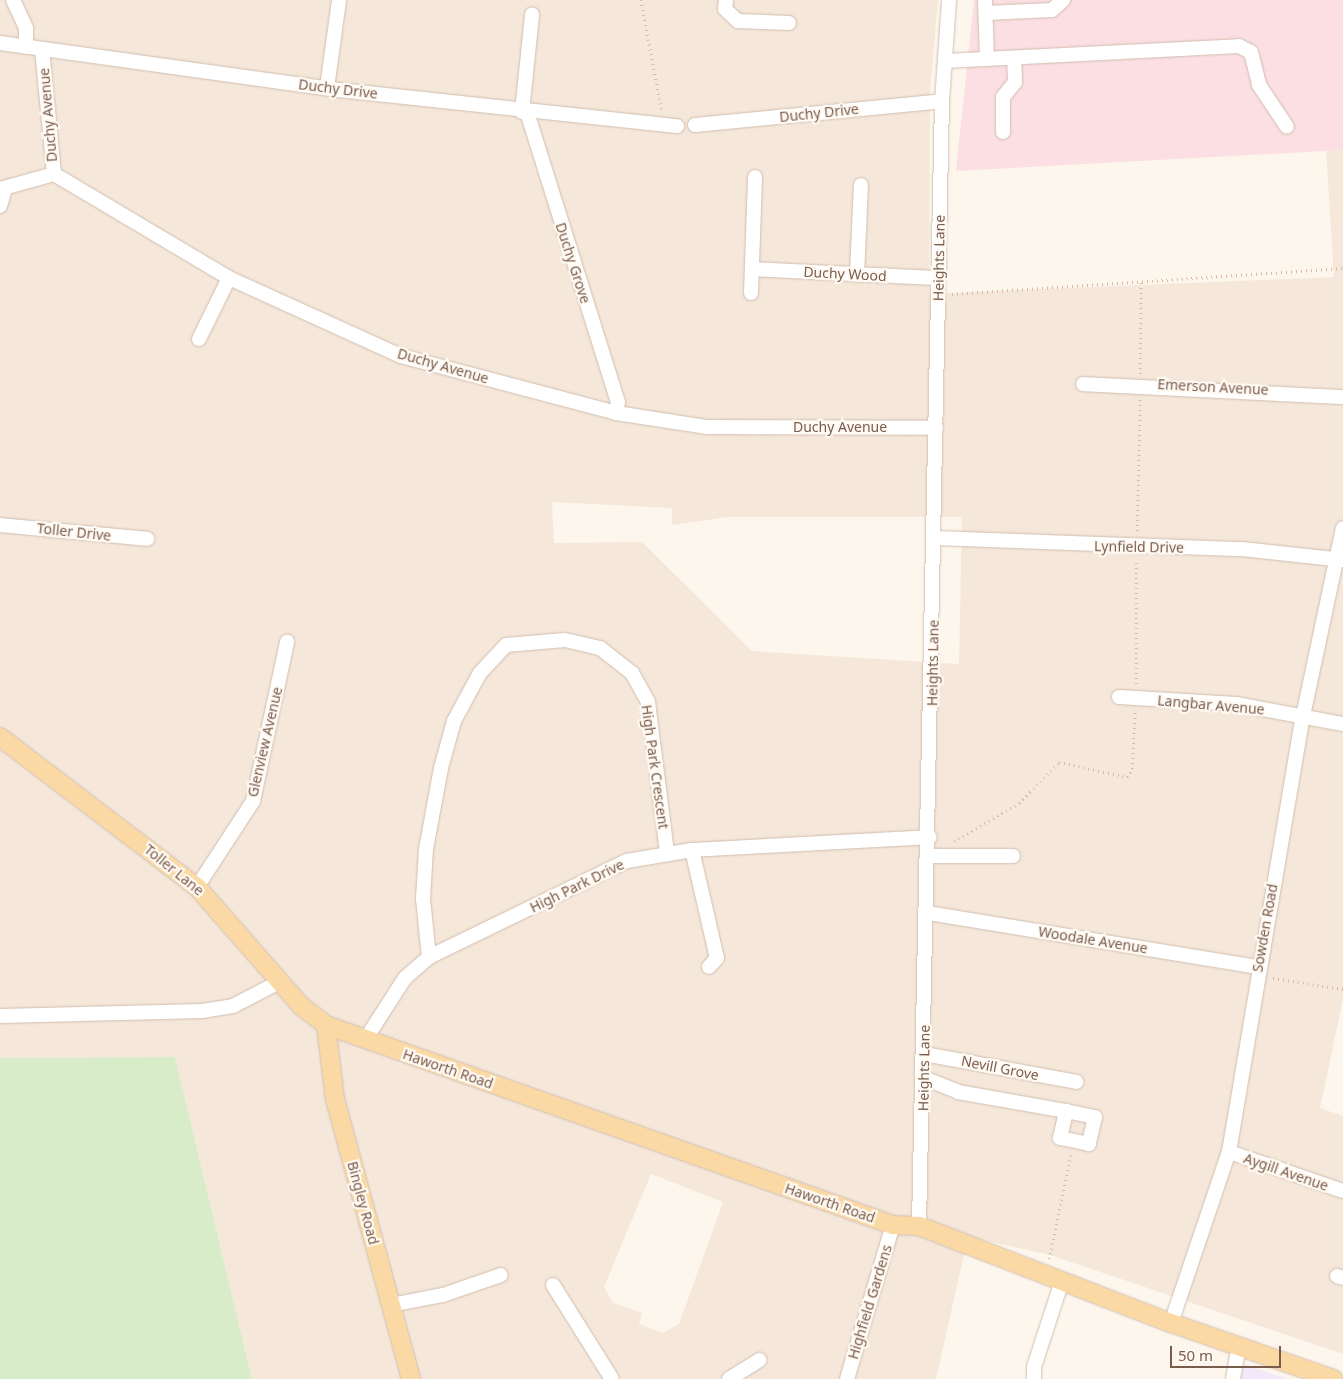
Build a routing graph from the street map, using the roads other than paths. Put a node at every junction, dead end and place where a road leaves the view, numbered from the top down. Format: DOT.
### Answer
graph roads {
  1 [pos="13,0"];
  2 [pos="339,0"];
  3 [pos="726,0"];
  4 [pos="949,0"];
  5 [pos="1063,0"];
  6 [pos="986,7"];
  7 [pos="532,15"];
  8 [pos="789,23"];
  9 [pos="0,44"];
  10 [pos="26,47"];
  11 [pos="42,49"];
  12 [pos="1014,58"];
  13 [pos="987,60"];
  14 [pos="945,62"];
  15 [pos="328,88"];
  16 [pos="942,101"];
  17 [pos="525,112"];
  18 [pos="671,125"];
  19 [pos="696,125"];
  20 [pos="1287,127"];
  21 [pos="1003,132"];
  22 [pos="54,174"];
  23 [pos="755,177"];
  24 [pos="861,185"];
  25 [pos="2,189"];
  26 [pos="0,206"];
  27 [pos="752,270"];
  28 [pos="857,275"];
  29 [pos="229,278"];
  30 [pos="939,278"];
  31 [pos="751,292"];
  32 [pos="199,339"];
  33 [pos="1083,384"];
  34 [pos="1343,397"];
  35 [pos="616,413"];
  36 [pos="936,428"];
  37 [pos="0,525"];
  38 [pos="1343,528"];
  39 [pos="935,538"];
  40 [pos="147,539"];
  41 [pos="1339,559"];
  42 [pos="288,642"];
  43 [pos="1119,697"];
  44 [pos="1303,716"];
  45 [pos="1343,724"];
  46 [pos="0,738"];
  47 [pos="930,837"];
  48 [pos="692,850"];
  49 [pos="667,852"];
  50 [pos="929,856"];
  51 [pos="1013,856"];
  52 [pos="197,887"];
  53 [pos="928,913"];
  54 [pos="429,957"];
  55 [pos="709,967"];
  56 [pos="1257,971"];
  57 [pos="281,981"];
  58 [pos="0,1016"];
  59 [pos="326,1025"];
  60 [pos="365,1040"];
  61 [pos="924,1054"];
  62 [pos="924,1078"];
  63 [pos="1076,1082"];
  64 [pos="1066,1111"];
  65 [pos="1229,1152"];
  66 [pos="1343,1191"];
  67 [pos="893,1225"];
  68 [pos="919,1226"];
  69 [pos="501,1275"];
  70 [pos="1062,1281"];
  71 [pos="553,1285"];
  72 [pos="391,1304"];
  73 [pos="1170,1323"];
  74 [pos="1239,1346"];
  75 [pos="759,1360"];
  76 [pos="411,1379"];
  77 [pos="612,1379"];
  78 [pos="730,1379"];
  79 [pos="847,1379"];
  80 [pos="1034,1379"];
  81 [pos="1233,1379"];
  82 [pos="1334,1379"];
  1 -- 10 [label="street"];
  2 -- 15 [label="street"];
  3 -- 8 [label="street"];
  4 -- 14 [label="street, Heights Lane"];
  5 -- 6 [label="street"];
  6 -- 13 [label="street"];
  7 -- 17 [label="street"];
  9 -- 10 [label="street, Duchy Drive"];
  10 -- 11 [label="street, Duchy Drive"];
  11 -- 15 [label="street, Duchy Drive"];
  11 -- 22 [label="street, Duchy Avenue"];
  12 -- 13 [label="street"];
  12 -- 20 [label="street"];
  12 -- 21 [label="street"];
  13 -- 14 [label="street"];
  14 -- 16 [label="street, Heights Lane"];
  15 -- 17 [label="street, Duchy Drive"];
  16 -- 19 [label="street, Duchy Drive"];
  16 -- 30 [label="street, Heights Lane"];
  17 -- 18 [label="street, Duchy Drive"];
  17 -- 35 [label="street, Duchy Grove"];
  22 -- 25 [label="street"];
  22 -- 29 [label="street, Duchy Avenue"];
  23 -- 27 [label="street"];
  24 -- 28 [label="street"];
  25 -- 26 [label="street"];
  27 -- 28 [label="street, Duchy Wood"];
  27 -- 31 [label="street"];
  28 -- 30 [label="street, Duchy Wood"];
  29 -- 32 [label="street"];
  29 -- 35 [label="street, Duchy Avenue"];
  30 -- 36 [label="street, Heights Lane"];
  33 -- 34 [label="street, Emerson Avenue"];
  35 -- 36 [label="street, Duchy Avenue"];
  36 -- 39 [label="street, Heights Lane"];
  37 -- 40 [label="street, Toller Drive"];
  38 -- 41 [label="street, Sowden Road"];
  39 -- 41 [label="street, Lynfield Drive"];
  39 -- 47 [label="street, Heights Lane"];
  41 -- 44 [label="street, Sowden Road"];
  42 -- 52 [label="street, Glenview Avenue"];
  43 -- 44 [label="street, Langbar Avenue"];
  44 -- 45 [label="street, Langbar Avenue"];
  44 -- 56 [label="street, Sowden Road"];
  46 -- 52 [label="main road, Toller Lane"];
  47 -- 48 [label="street, High Park Drive"];
  47 -- 50 [label="street, Heights Lane"];
  48 -- 49 [label="street, High Park Drive"];
  48 -- 55 [label="street"];
  49 -- 54 [label="street, High Park Drive"];
  49 -- 54 [label="street, High Park Crescent"];
  50 -- 51 [label="street"];
  50 -- 53 [label="street, Heights Lane"];
  52 -- 57 [label="main road, Toller Lane"];
  53 -- 56 [label="street, Woodale Avenue"];
  53 -- 61 [label="street, Heights Lane"];
  54 -- 60 [label="street, High Park Drive"];
  56 -- 65 [label="street, Sowden Road"];
  57 -- 58 [label="street"];
  57 -- 59 [label="main road, Toller Lane"];
  59 -- 60 [label="main road, Haworth Road"];
  59 -- 72 [label="main road, Bingley Road"];
  60 -- 67 [label="main road, Haworth Road"];
  61 -- 62 [label="street, Heights Lane"];
  61 -- 63 [label="street, Nevill Grove"];
  62 -- 64 [label="street"];
  62 -- 68 [label="street, Heights Lane"];
  64 -- 64 [label="street"];
  65 -- 66 [label="street, Aygill Avenue"];
  65 -- 73 [label="street, Sowden Road"];
  67 -- 68 [label="main road, Haworth Road"];
  67 -- 79 [label="street, Highfield Gardens"];
  68 -- 70 [label="main road, Haworth Road"];
  69 -- 72 [label="street"];
  70 -- 73 [label="main road, Haworth Road"];
  70 -- 80 [label="street"];
  71 -- 77 [label="street"];
  72 -- 76 [label="main road, Bingley Road"];
  73 -- 74 [label="main road, Haworth Road"];
  74 -- 81 [label="street"];
  74 -- 82 [label="main road, Haworth Road"];
  75 -- 78 [label="street"];
}
